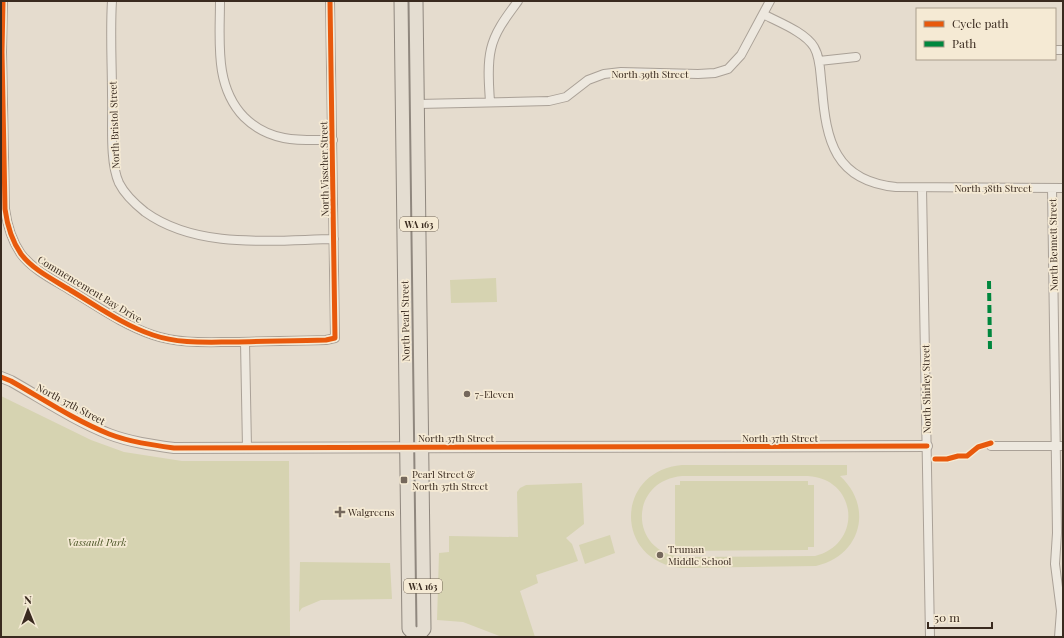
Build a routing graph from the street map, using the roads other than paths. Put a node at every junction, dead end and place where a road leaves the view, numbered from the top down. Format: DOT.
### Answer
graph roads {
  1 [pos="3,1"];
  2 [pos="112,1"];
  3 [pos="220,1"];
  4 [pos="330,1"];
  5 [pos="401,1"];
  6 [pos="416,1"];
  7 [pos="518,1"];
  8 [pos="770,1"];
  9 [pos="764,14"];
  10 [pos="2,52"];
  11 [pos="856,56"];
  12 [pos="819,61"];
  13 [pos="490,102"];
  14 [pos="418,104"];
  15 [pos="332,140"];
  16 [pos="922,188"];
  17 [pos="1052,188"];
  18 [pos="1063,188"];
  19 [pos="334,239"];
  20 [pos="335,338"];
  21 [pos="245,342"];
  22 [pos="1,377"];
  23 [pos="927,446"];
  24 [pos="991,446"];
  25 [pos="1059,446"];
  26 [pos="407,447"];
  27 [pos="421,447"];
  28 [pos="247,448"];
  29 [pos="930,637"];
  30 [pos="1059,637"];
  1 -- 10 [label="street, Commencement Bay Drive"];
  2 -- 19 [label="street, North Bristol Street"];
  3 -- 15 [label="street"];
  4 -- 15 [label="street, North Visscher Street"];
  5 -- 26 [label="main road, North Pearl Street / WA 163"];
  6 -- 14 [label="main road, North Pearl Street / WA 163"];
  7 -- 13 [label="street"];
  8 -- 9 [label="street, North 39th Street"];
  9 -- 12 [label="street, North 38th Street"];
  9 -- 13 [label="street, North 39th Street"];
  10 -- 21 [label="street, Commencement Bay Drive"];
  11 -- 12 [label="street"];
  12 -- 16 [label="street, North 38th Street"];
  13 -- 14 [label="street, North 39th Street"];
  14 -- 27 [label="main road, North Pearl Street / WA 163"];
  15 -- 19 [label="street, North Visscher Street"];
  16 -- 17 [label="street, North 38th Street"];
  16 -- 23 [label="street, North Shirley Street"];
  17 -- 18 [label="street, North 38th Street"];
  17 -- 25 [label="street, North Bennett Street"];
  19 -- 20 [label="street, North Visscher Street"];
  20 -- 21 [label="street, Commencement Bay Drive"];
  21 -- 28 [label="street"];
  22 -- 28 [label="street, North 37th Street"];
  23 -- 27 [label="street, North 37th Street"];
  23 -- 29 [label="street, North Shirley Street"];
  24 -- 25 [label="street"];
  25 -- 30 [label="street, North Bennett Street"];
  26 -- 27 [label="street, North 37th Street"];
  26 -- 27 [label="main road, North Pearl Street / WA 163"];
  26 -- 28 [label="street, North 37th Street"];
}
